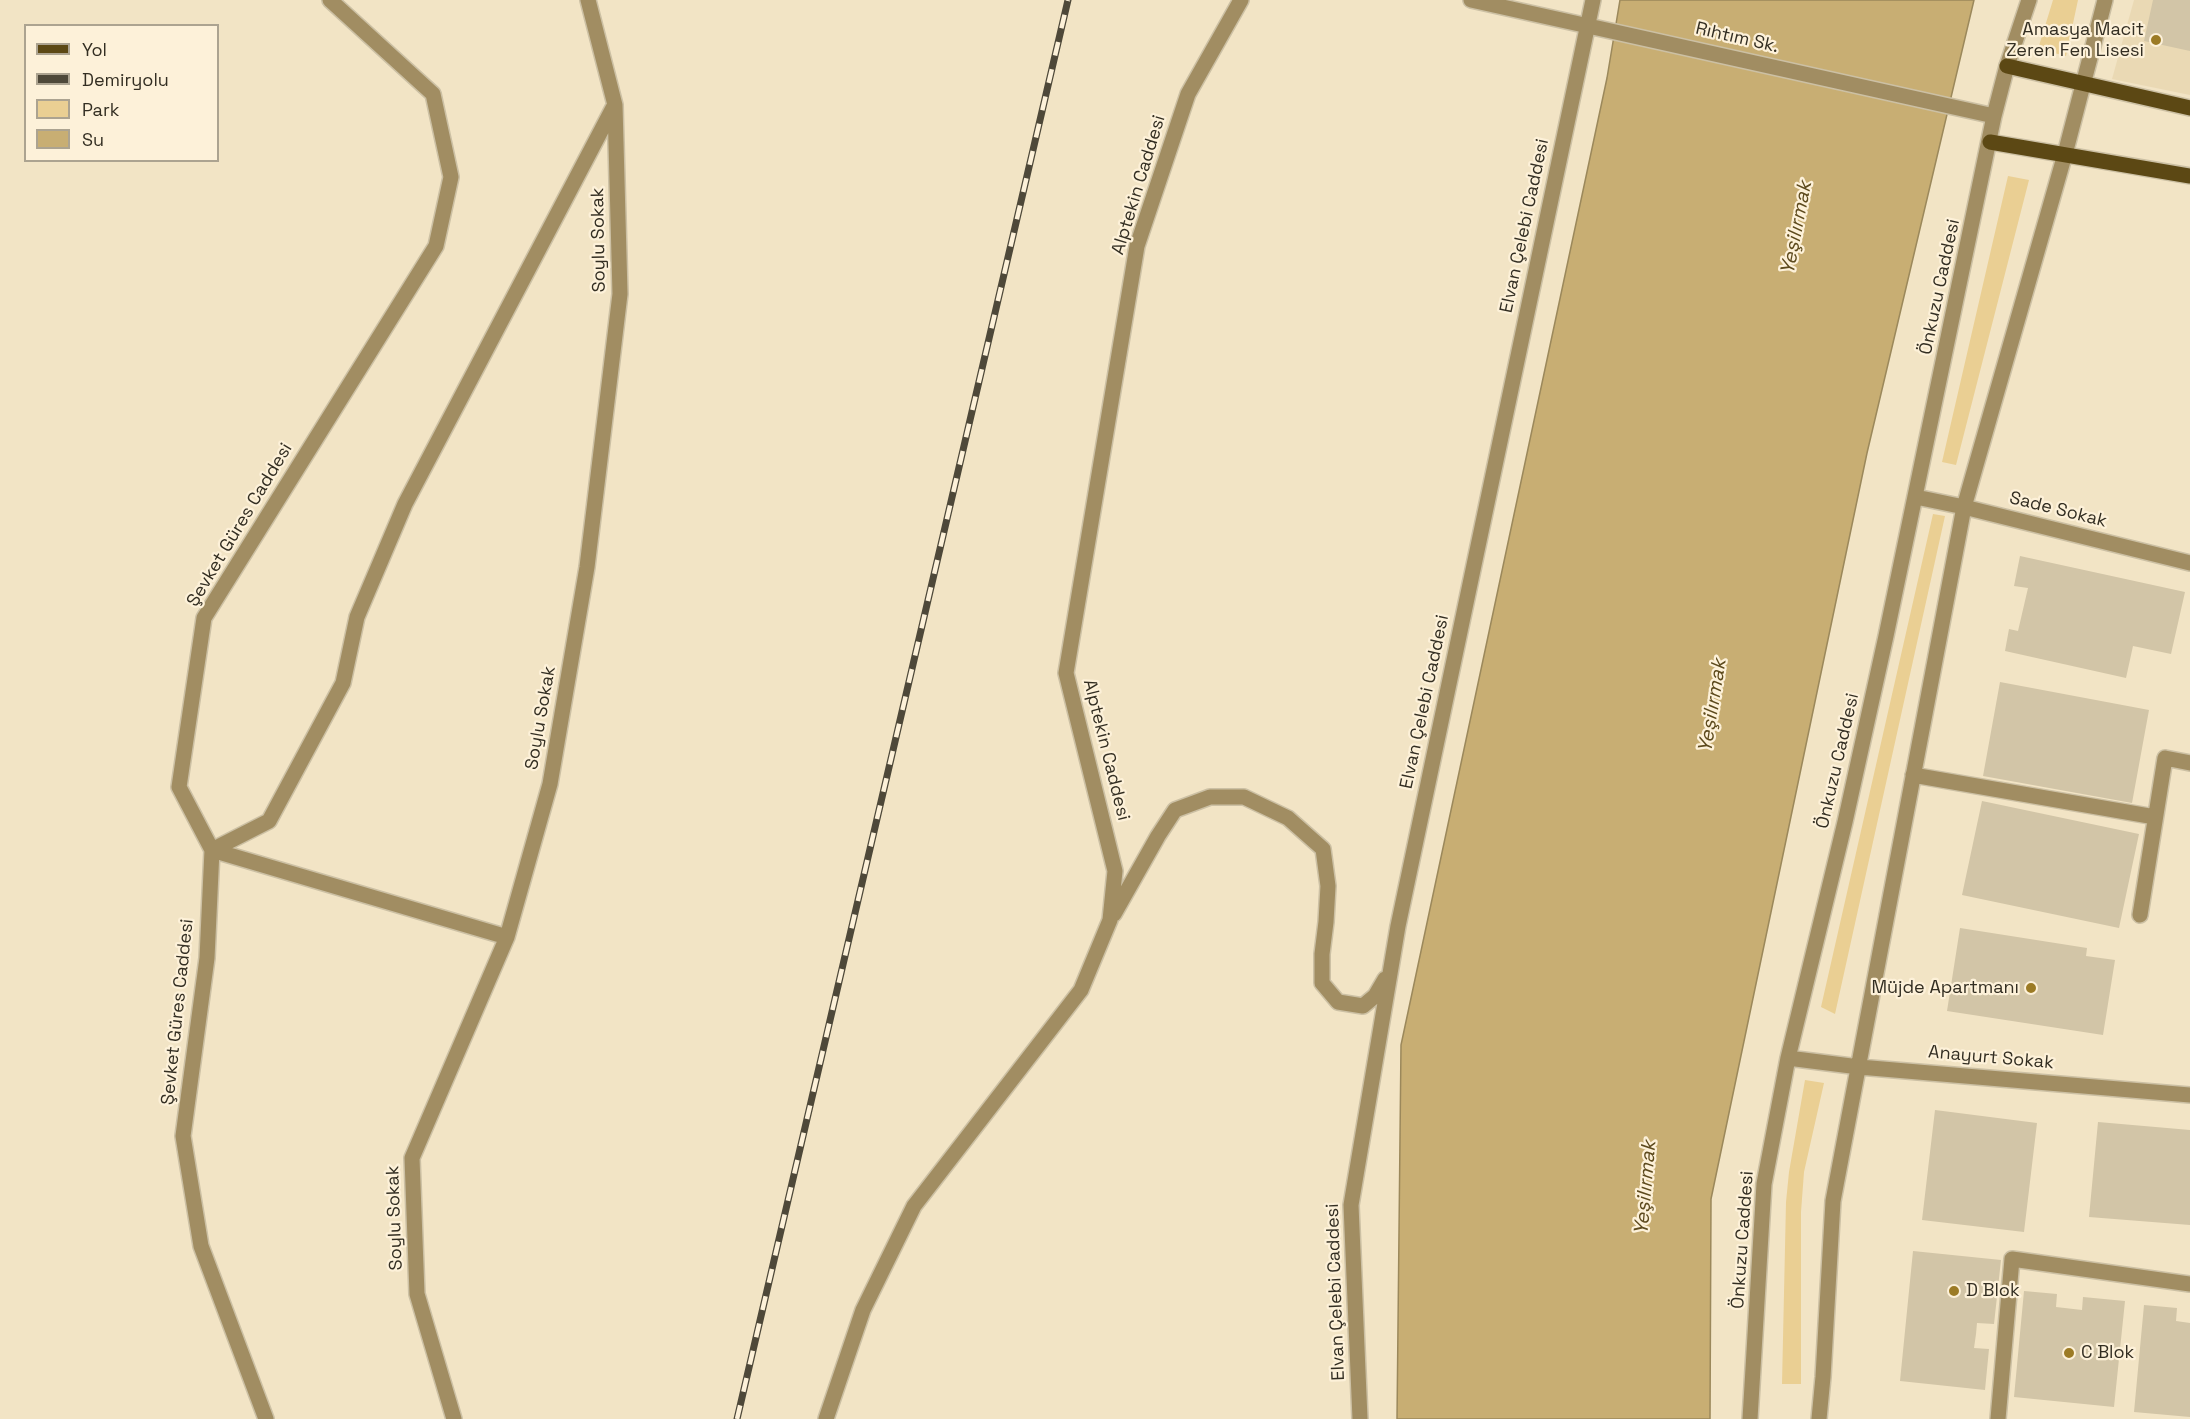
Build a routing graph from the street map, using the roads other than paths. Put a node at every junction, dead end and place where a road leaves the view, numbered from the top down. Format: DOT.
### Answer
graph roads {
  1 [pos="330,0"];
  2 [pos="588,0"];
  3 [pos="1241,0"];
  4 [pos="1471,0"];
  5 [pos="1593,0"];
  6 [pos="2030,0"];
  7 [pos="2105,0"];
  8 [pos="1588,25"];
  9 [pos="2007,66"];
  10 [pos="2083,84"];
  11 [pos="615,105"];
  12 [pos="2190,108"];
  13 [pos="1994,116"];
  14 [pos="1989,142"];
  15 [pos="2065,154"];
  16 [pos="2190,176"];
  17 [pos="1916,497"];
  18 [pos="1964,507"];
  19 [pos="2190,563"];
  20 [pos="2190,763"];
  21 [pos="1913,775"];
  22 [pos="2155,817"];
  23 [pos="212,850"];
  24 [pos="2140,915"];
  25 [pos="1110,920"];
  26 [pos="507,937"];
  27 [pos="1390,969"];
  28 [pos="1788,1058"];
  29 [pos="1859,1066"];
  30 [pos="2190,1095"];
  31 [pos="2190,1284"];
  32 [pos="266,1419"];
  33 [pos="454,1419"];
  34 [pos="826,1419"];
  35 [pos="1360,1419"];
  36 [pos="1750,1419"];
  37 [pos="1819,1419"];
  38 [pos="1998,1419"];
  1 -- 23 [label="street, Şevket Güres Caddesi"];
  2 -- 11 [label="street, Soylu Sokak"];
  3 -- 25 [label="street, Alptekin Caddesi"];
  4 -- 8 [label="street, Rıhtım Sk."];
  5 -- 8 [label="street, Elvan Çelebi Caddesi"];
  6 -- 9 [label="street, Önkuzu Caddesi"];
  7 -- 10 [label="street"];
  8 -- 13 [label="street, Rıhtım Sk."];
  8 -- 27 [label="street, Elvan Çelebi Caddesi"];
  9 -- 10 [label="main road"];
  9 -- 13 [label="street, Önkuzu Caddesi"];
  10 -- 12 [label="main road"];
  10 -- 15 [label="street"];
  11 -- 23 [label="street"];
  11 -- 26 [label="street, Soylu Sokak"];
  13 -- 14 [label="street, Önkuzu Caddesi"];
  14 -- 15 [label="main road"];
  14 -- 17 [label="street, Önkuzu Caddesi"];
  15 -- 16 [label="main road"];
  15 -- 18 [label="street"];
  17 -- 18 [label="street, Sade Sokak"];
  17 -- 28 [label="street, Önkuzu Caddesi"];
  18 -- 19 [label="street, Sade Sokak"];
  18 -- 21 [label="street"];
  20 -- 22 [label="street"];
  21 -- 22 [label="street"];
  21 -- 29 [label="street"];
  22 -- 24 [label="street"];
  23 -- 26 [label="street"];
  23 -- 32 [label="street, Şevket Güres Caddesi"];
  25 -- 27 [label="street"];
  25 -- 34 [label="street, Alptekin Caddesi"];
  26 -- 33 [label="street, Soylu Sokak"];
  27 -- 35 [label="street, Elvan Çelebi Caddesi"];
  28 -- 29 [label="street, Anayurt Sokak"];
  28 -- 36 [label="street, Önkuzu Caddesi"];
  29 -- 30 [label="street, Anayurt Sokak"];
  29 -- 37 [label="street"];
  31 -- 38 [label="street"];
}
